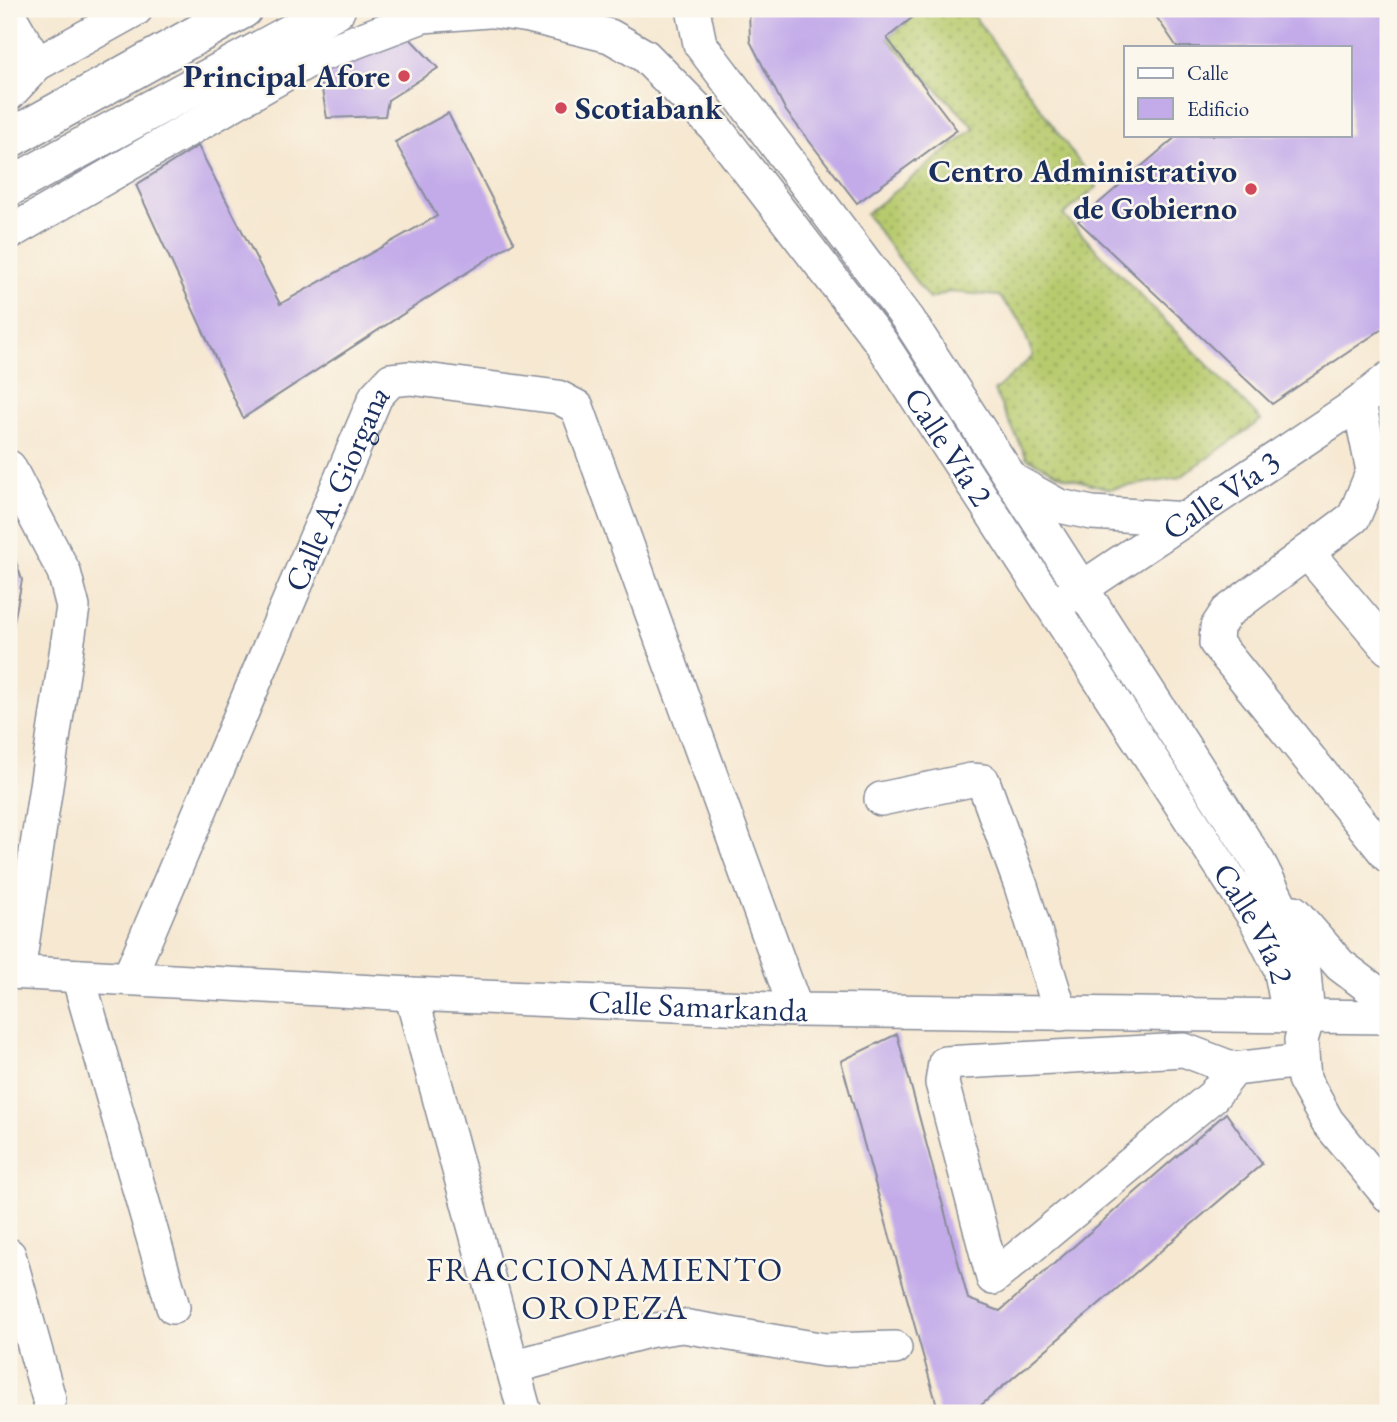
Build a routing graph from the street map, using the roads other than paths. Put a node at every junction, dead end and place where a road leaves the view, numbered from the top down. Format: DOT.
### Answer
graph roads {
  1 [pos="136,9"];
  2 [pos="243,9"];
  3 [pos="336,9"];
  4 [pos="516,9"];
  5 [pos="693,9"];
  6 [pos="479,10"];
  7 [pos="423,12"];
  8 [pos="9,16"];
  9 [pos="37,64"];
  10 [pos="9,94"];
  11 [pos="9,139"];
  12 [pos="9,187"];
  13 [pos="9,233"];
  14 [pos="1388,379"];
  15 [pos="1359,403"];
  16 [pos="9,467"];
  17 [pos="1010,479"];
  18 [pos="1186,519"];
  19 [pos="1307,552"];
  20 [pos="1080,588"];
  21 [pos="1054,608"];
  22 [pos="1388,648"];
  23 [pos="881,799"];
  24 [pos="1388,856"];
  25 [pos="1267,879"];
  26 [pos="13,972"];
  27 [pos="78,976"];
  28 [pos="129,978"];
  29 [pos="411,994"];
  30 [pos="1388,1001"];
  31 [pos="796,1010"];
  32 [pos="1061,1014"];
  33 [pos="1388,1017"];
  34 [pos="1300,1034"];
  35 [pos="1234,1069"];
  36 [pos="1388,1195"];
  37 [pos="9,1255"];
  38 [pos="173,1307"];
  39 [pos="895,1348"];
  40 [pos="512,1367"];
  41 [pos="49,1399"];
  42 [pos="525,1413"];
  1 -- 9 [label="street"];
  2 -- 11 [label="main road"];
  3 -- 12 [label="main road"];
  4 -- 6 [label="street"];
  5 -- 17 [label="street, Calle Vía 2"];
  6 -- 7 [label="street"];
  6 -- 21 [label="street, Calle Vía 2"];
  7 -- 13 [label="street"];
  8 -- 9 [label="street"];
  9 -- 10 [label="street"];
  14 -- 15 [label="street, Calle Vía 3"];
  15 -- 18 [label="street, Calle Vía 3"];
  15 -- 19 [label="street"];
  16 -- 26 [label="street"];
  17 -- 18 [label="street"];
  17 -- 20 [label="street, Calle Vía 2"];
  18 -- 20 [label="street, Calle Vía 3"];
  19 -- 22 [label="street"];
  19 -- 24 [label="street"];
  20 -- 21 [label="street, Calle Vía 3"];
  20 -- 25 [label="street, Calle Vía 2"];
  21 -- 34 [label="street, Calle Vía 2"];
  23 -- 32 [label="street"];
  25 -- 30 [label="street"];
  25 -- 34 [label="street, Calle Vía 2"];
  26 -- 27 [label="street, Calle Samarkanda"];
  27 -- 28 [label="street, Calle Samarkanda"];
  27 -- 38 [label="street"];
  28 -- 29 [label="street, Calle Samarkanda"];
  28 -- 31 [label="street, Calle A. Giorgana"];
  29 -- 31 [label="street, Calle Samarkanda"];
  29 -- 40 [label="street"];
  31 -- 32 [label="street, Calle Samarkanda"];
  32 -- 34 [label="street, Calle Samarkanda"];
  33 -- 34 [label="street, Calle Samarkanda"];
  34 -- 35 [label="street"];
  34 -- 36 [label="street"];
  35 -- 35 [label="street"];
  37 -- 41 [label="street"];
  39 -- 40 [label="street"];
  40 -- 42 [label="street"];
}
